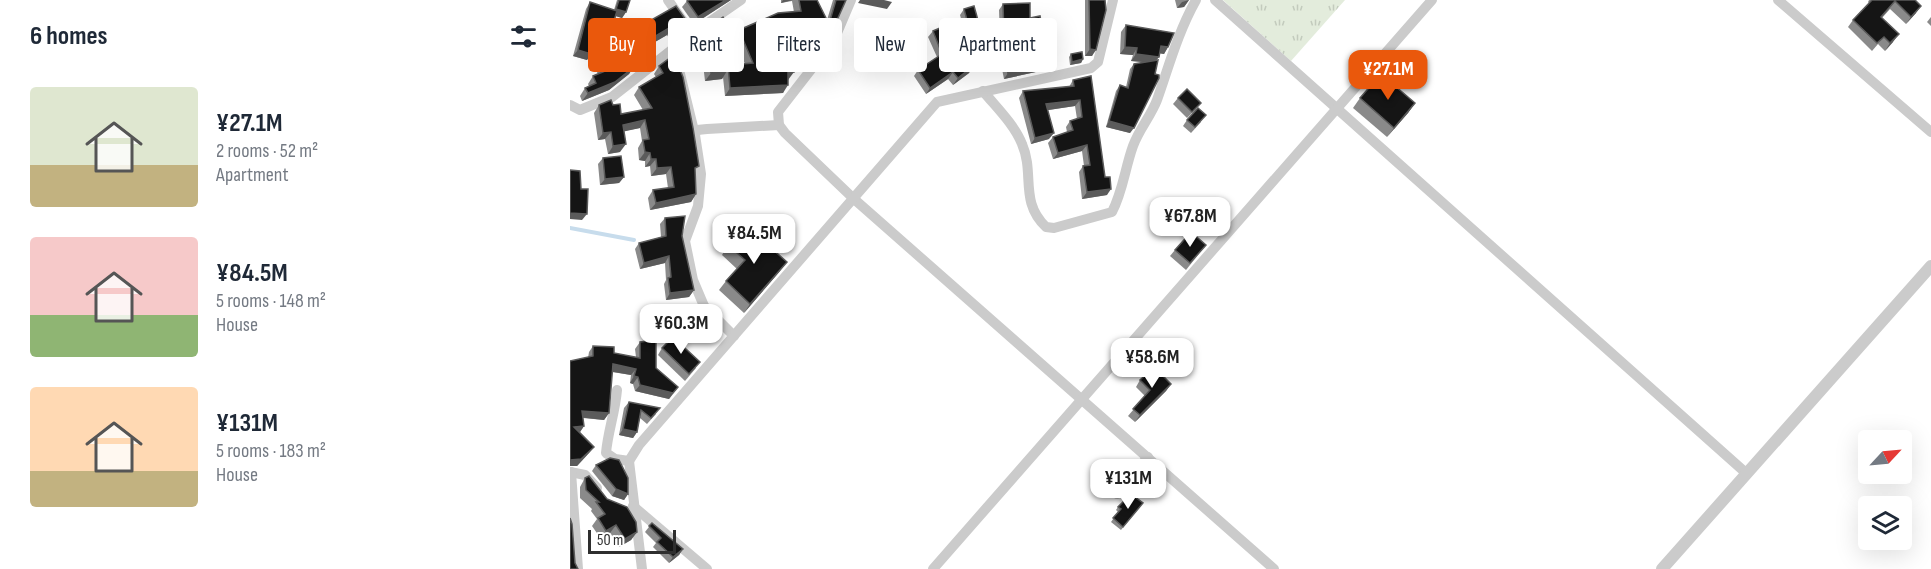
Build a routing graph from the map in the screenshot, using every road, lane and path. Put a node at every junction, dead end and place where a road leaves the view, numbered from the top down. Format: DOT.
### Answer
graph roads {
  1 [pos="668,0"];
  2 [pos="741,0"];
  3 [pos="851,0"];
  4 [pos="1113,0"];
  5 [pos="1196,0"];
  6 [pos="1215,0"];
  7 [pos="1432,0"];
  8 [pos="1778,0"];
  9 [pos="681,18"];
  10 [pos="715,18"];
  11 [pos="668,53"];
  12 [pos="681,72"];
  13 [pos="983,91"];
  14 [pos="570,105"];
  15 [pos="1338,109"];
  16 [pos="779,125"];
  17 [pos="1931,132"];
  18 [pos="695,135"];
  19 [pos="854,199"];
  20 [pos="1931,266"];
  21 [pos="734,336"];
  22 [pos="617,390"];
  23 [pos="1082,399"];
  24 [pos="1148,457"];
  25 [pos="628,461"];
  26 [pos="570,472"];
  27 [pos="1746,473"];
  28 [pos="601,494"];
  29 [pos="1117,494"];
  30 [pos="629,508"];
  31 [pos="578,569"];
  32 [pos="642,569"];
  33 [pos="707,569"];
  34 [pos="933,569"];
  35 [pos="1274,569"];
  36 [pos="1662,569"];
  1 -- 9 [label="street"];
  2 -- 10 [label="street"];
  3 -- 16 [label="street"];
  4 -- 13 [label="street"];
  5 -- 13 [label="street"];
  6 -- 15 [label="street"];
  7 -- 15 [label="street"];
  8 -- 17 [label="street"];
  11 -- 14 [label="street"];
  12 -- 18 [label="street"];
  13 -- 19 [label="street"];
  15 -- 23 [label="street"];
  15 -- 27 [label="street"];
  16 -- 18 [label="street"];
  16 -- 19 [label="street"];
  18 -- 21 [label="street"];
  19 -- 21 [label="street"];
  19 -- 23 [label="street"];
  20 -- 27 [label="street"];
  21 -- 25 [label="street"];
  22 -- 25 [label="street"];
  23 -- 24 [label="street"];
  23 -- 34 [label="street"];
  24 -- 29 [label="street"];
  24 -- 35 [label="street"];
  25 -- 30 [label="street"];
  26 -- 28 [label="street"];
  26 -- 31 [label="street"];
  27 -- 36 [label="street"];
  30 -- 32 [label="street"];
  30 -- 33 [label="street"];
}
